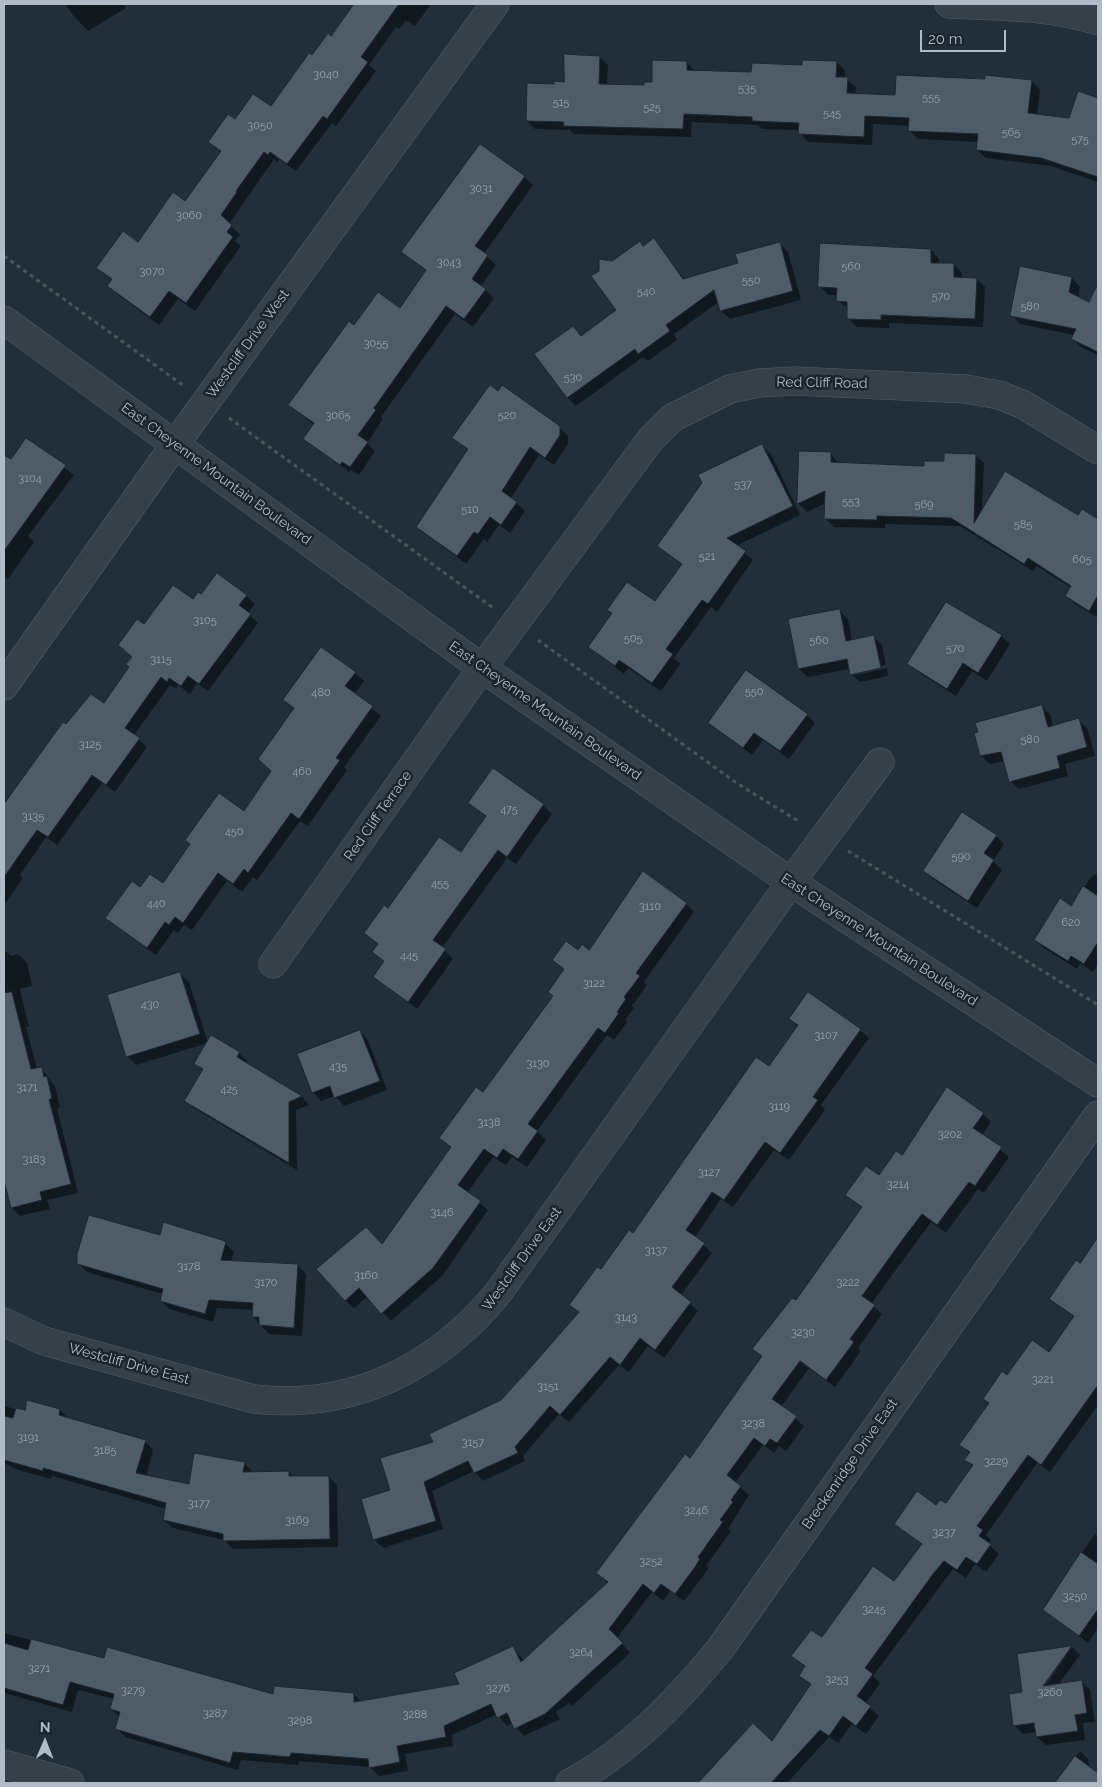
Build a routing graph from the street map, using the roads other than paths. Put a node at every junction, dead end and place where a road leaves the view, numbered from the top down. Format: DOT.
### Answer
graph roads {
  1 [pos="495,4"];
  2 [pos="950,4"];
  3 [pos="1098,22"];
  4 [pos="4,320"];
  5 [pos="176,444"];
  6 [pos="1098,450"];
  7 [pos="482,668"];
  8 [pos="4,686"];
  9 [pos="880,762"];
  10 [pos="791,882"];
  11 [pos="273,964"];
  12 [pos="1098,1083"];
  13 [pos="1098,1114"];
  14 [pos="4,1322"];
  15 [pos="4,1764"];
  16 [pos="70,1783"];
  17 [pos="570,1783"];
  1 -- 5 [label="street, Westcliff Drive West"];
  2 -- 3 [label="street"];
  4 -- 5 [label="street, East Cheyenne Mountain Boulevard"];
  5 -- 7 [label="street, East Cheyenne Mountain Boulevard"];
  5 -- 8 [label="street, Westcliff Drive West"];
  6 -- 7 [label="street, Red Cliff Road"];
  7 -- 10 [label="street, East Cheyenne Mountain Boulevard"];
  7 -- 11 [label="street, Red Cliff Terrace"];
  9 -- 10 [label="street, Westcliff Drive East"];
  10 -- 12 [label="street, East Cheyenne Mountain Boulevard"];
  10 -- 14 [label="street, Westcliff Drive East"];
  13 -- 17 [label="street, Breckenridge Drive East"];
  15 -- 16 [label="street"];
}
